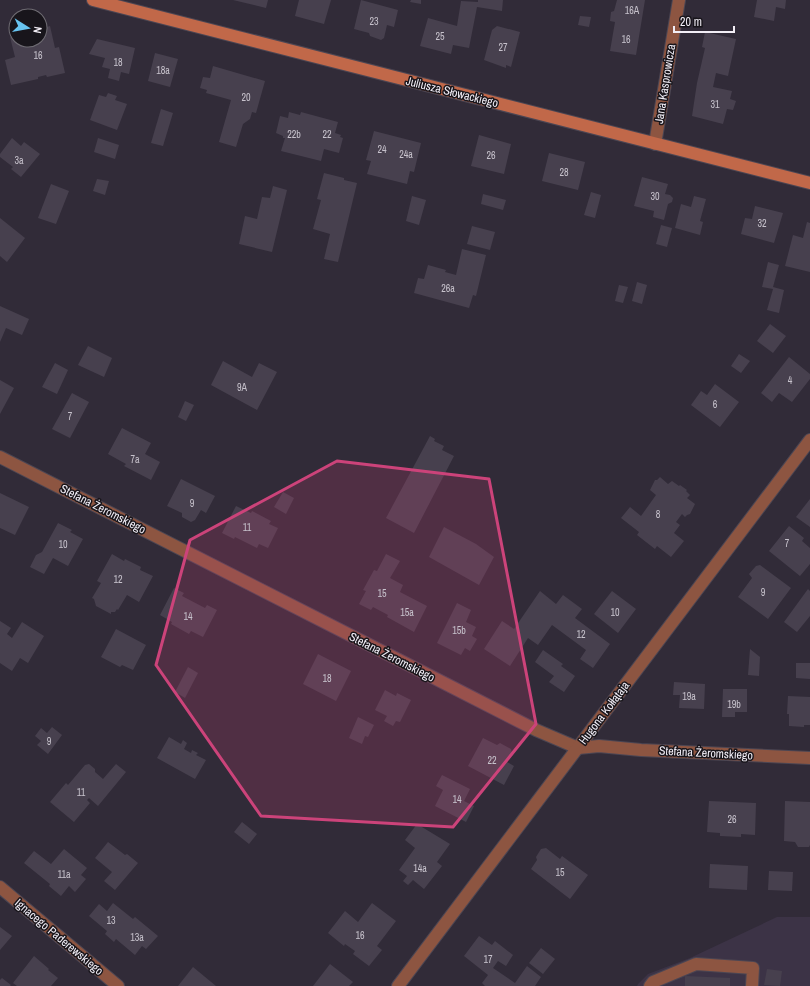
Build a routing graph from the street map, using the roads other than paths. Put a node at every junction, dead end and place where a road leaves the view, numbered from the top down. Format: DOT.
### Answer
graph roads {
  1 [pos="93,0"];
  2 [pos="679,0"];
  3 [pos="655,144"];
  4 [pos="810,183"];
  5 [pos="810,440"];
  6 [pos="0,457"];
  7 [pos="578,748"];
  8 [pos="810,758"];
  9 [pos="0,887"];
  10 [pos="115,985"];
  11 [pos="398,986"];
  12 [pos="650,986"];
  13 [pos="752,986"];
  1 -- 3 [label="street, Juliusza Słowackiego"];
  2 -- 3 [label="street, Jana Kasprowicza"];
  3 -- 4 [label="street, Juliusza Słowackiego"];
  5 -- 7 [label="street, Hugona Kołłątaja"];
  6 -- 7 [label="street, Stefana Żeromskiego"];
  7 -- 8 [label="street, Stefana Żeromskiego"];
  7 -- 11 [label="street, Hugona Kołłątaja"];
  9 -- 10 [label="street, Ignacego Paderewskiego"];
  12 -- 13 [label="street"];
}
